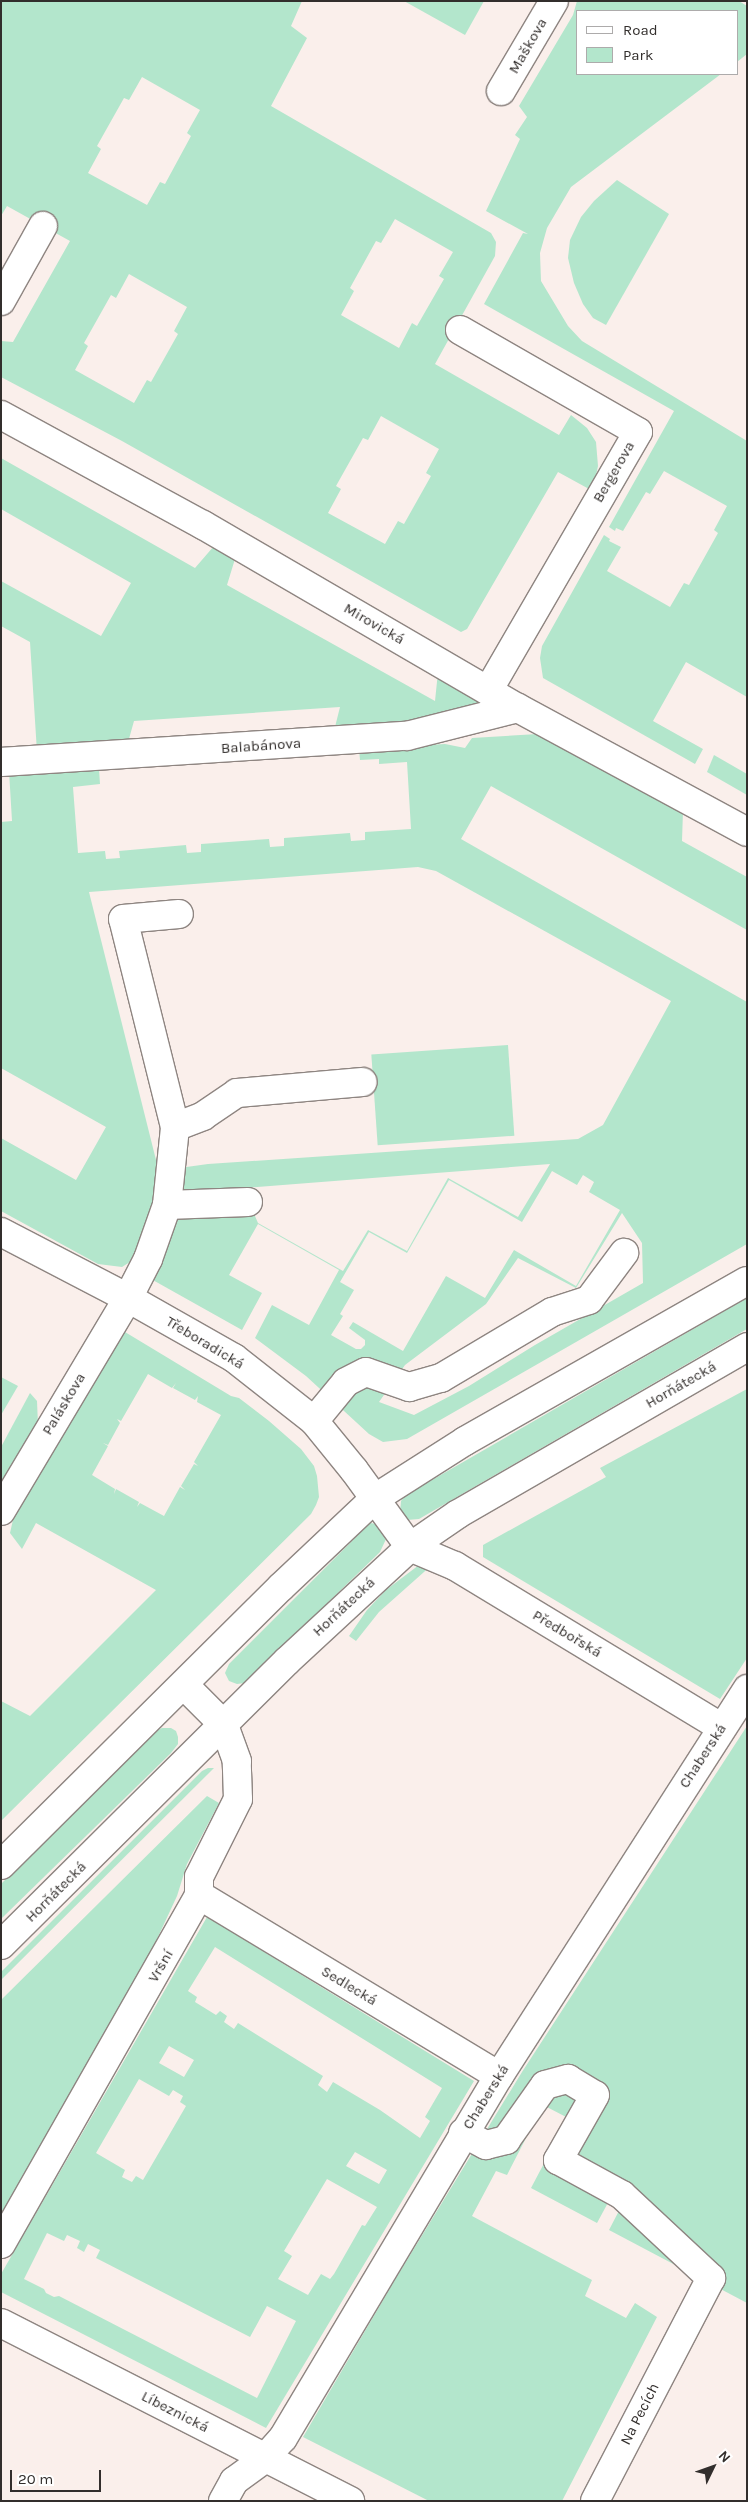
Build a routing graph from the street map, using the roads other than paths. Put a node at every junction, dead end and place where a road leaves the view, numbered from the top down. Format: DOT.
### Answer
graph roads {
  1 [pos="554,1"];
  2 [pos="501,91"];
  3 [pos="42,226"];
  4 [pos="1,301"];
  5 [pos="460,330"];
  6 [pos="1,415"];
  7 [pos="488,691"];
  8 [pos="518,708"];
  9 [pos="1,762"];
  10 [pos="747,832"];
  11 [pos="179,914"];
  12 [pos="363,1082"];
  13 [pos="175,1127"];
  14 [pos="248,1202"];
  15 [pos="167,1205"];
  16 [pos="1,1232"];
  17 [pos="624,1252"];
  18 [pos="747,1281"];
  19 [pos="128,1298"];
  20 [pos="747,1346"];
  21 [pos="314,1421"];
  22 [pos="374,1499"];
  23 [pos="1,1511"];
  24 [pos="410,1547"];
  25 [pos="184,1685"];
  26 [pos="747,1689"];
  27 [pos="224,1725"];
  28 [pos="722,1727"];
  29 [pos="1,1865"];
  30 [pos="200,1896"];
  31 [pos="1,1945"];
  32 [pos="498,2076"];
  33 [pos="463,2134"];
  34 [pos="1,2244"];
  35 [pos="1,2323"];
  36 [pos="264,2459"];
  37 [pos="223,2501"];
  38 [pos="350,2501"];
  39 [pos="595,2501"];
  1 -- 2 [label="street, Maškova"];
  3 -- 4 [label="street"];
  5 -- 7 [label="street, Bergerova"];
  6 -- 7 [label="street, Mirovická"];
  7 -- 8 [label="street, Mirovická"];
  8 -- 9 [label="street, Balabánova"];
  8 -- 10 [label="street, Mirovická"];
  11 -- 13 [label="street, Paláskova"];
  12 -- 13 [label="street"];
  13 -- 15 [label="street, Paláskova"];
  14 -- 15 [label="street"];
  15 -- 19 [label="street, Paláskova"];
  16 -- 19 [label="street, Třeboradická"];
  17 -- 21 [label="street"];
  18 -- 22 [label="street"];
  19 -- 21 [label="street, Třeboradická"];
  19 -- 23 [label="street, Paláskova"];
  20 -- 24 [label="street, Horňátecká"];
  21 -- 22 [label="street, Třeboradická"];
  22 -- 24 [label="street, Třeboradická"];
  22 -- 25 [label="street"];
  24 -- 27 [label="street, Horňátecká"];
  24 -- 28 [label="street, Předbořská"];
  25 -- 27 [label="street, Vršní"];
  25 -- 29 [label="street"];
  26 -- 28 [label="street, Chaberská"];
  27 -- 30 [label="street, Vršní"];
  27 -- 31 [label="street, Horňátecká"];
  28 -- 32 [label="street, Chaberská"];
  30 -- 32 [label="street, Sedlecká"];
  30 -- 34 [label="street, Vršní"];
  32 -- 33 [label="street, Chaberská"];
  33 -- 36 [label="street, Chaberská"];
  33 -- 39 [label="street, Na Pecích"];
  35 -- 36 [label="street, Líbeznická"];
  36 -- 37 [label="street, Chaberská"];
  36 -- 38 [label="street, Líbeznická"];
}
